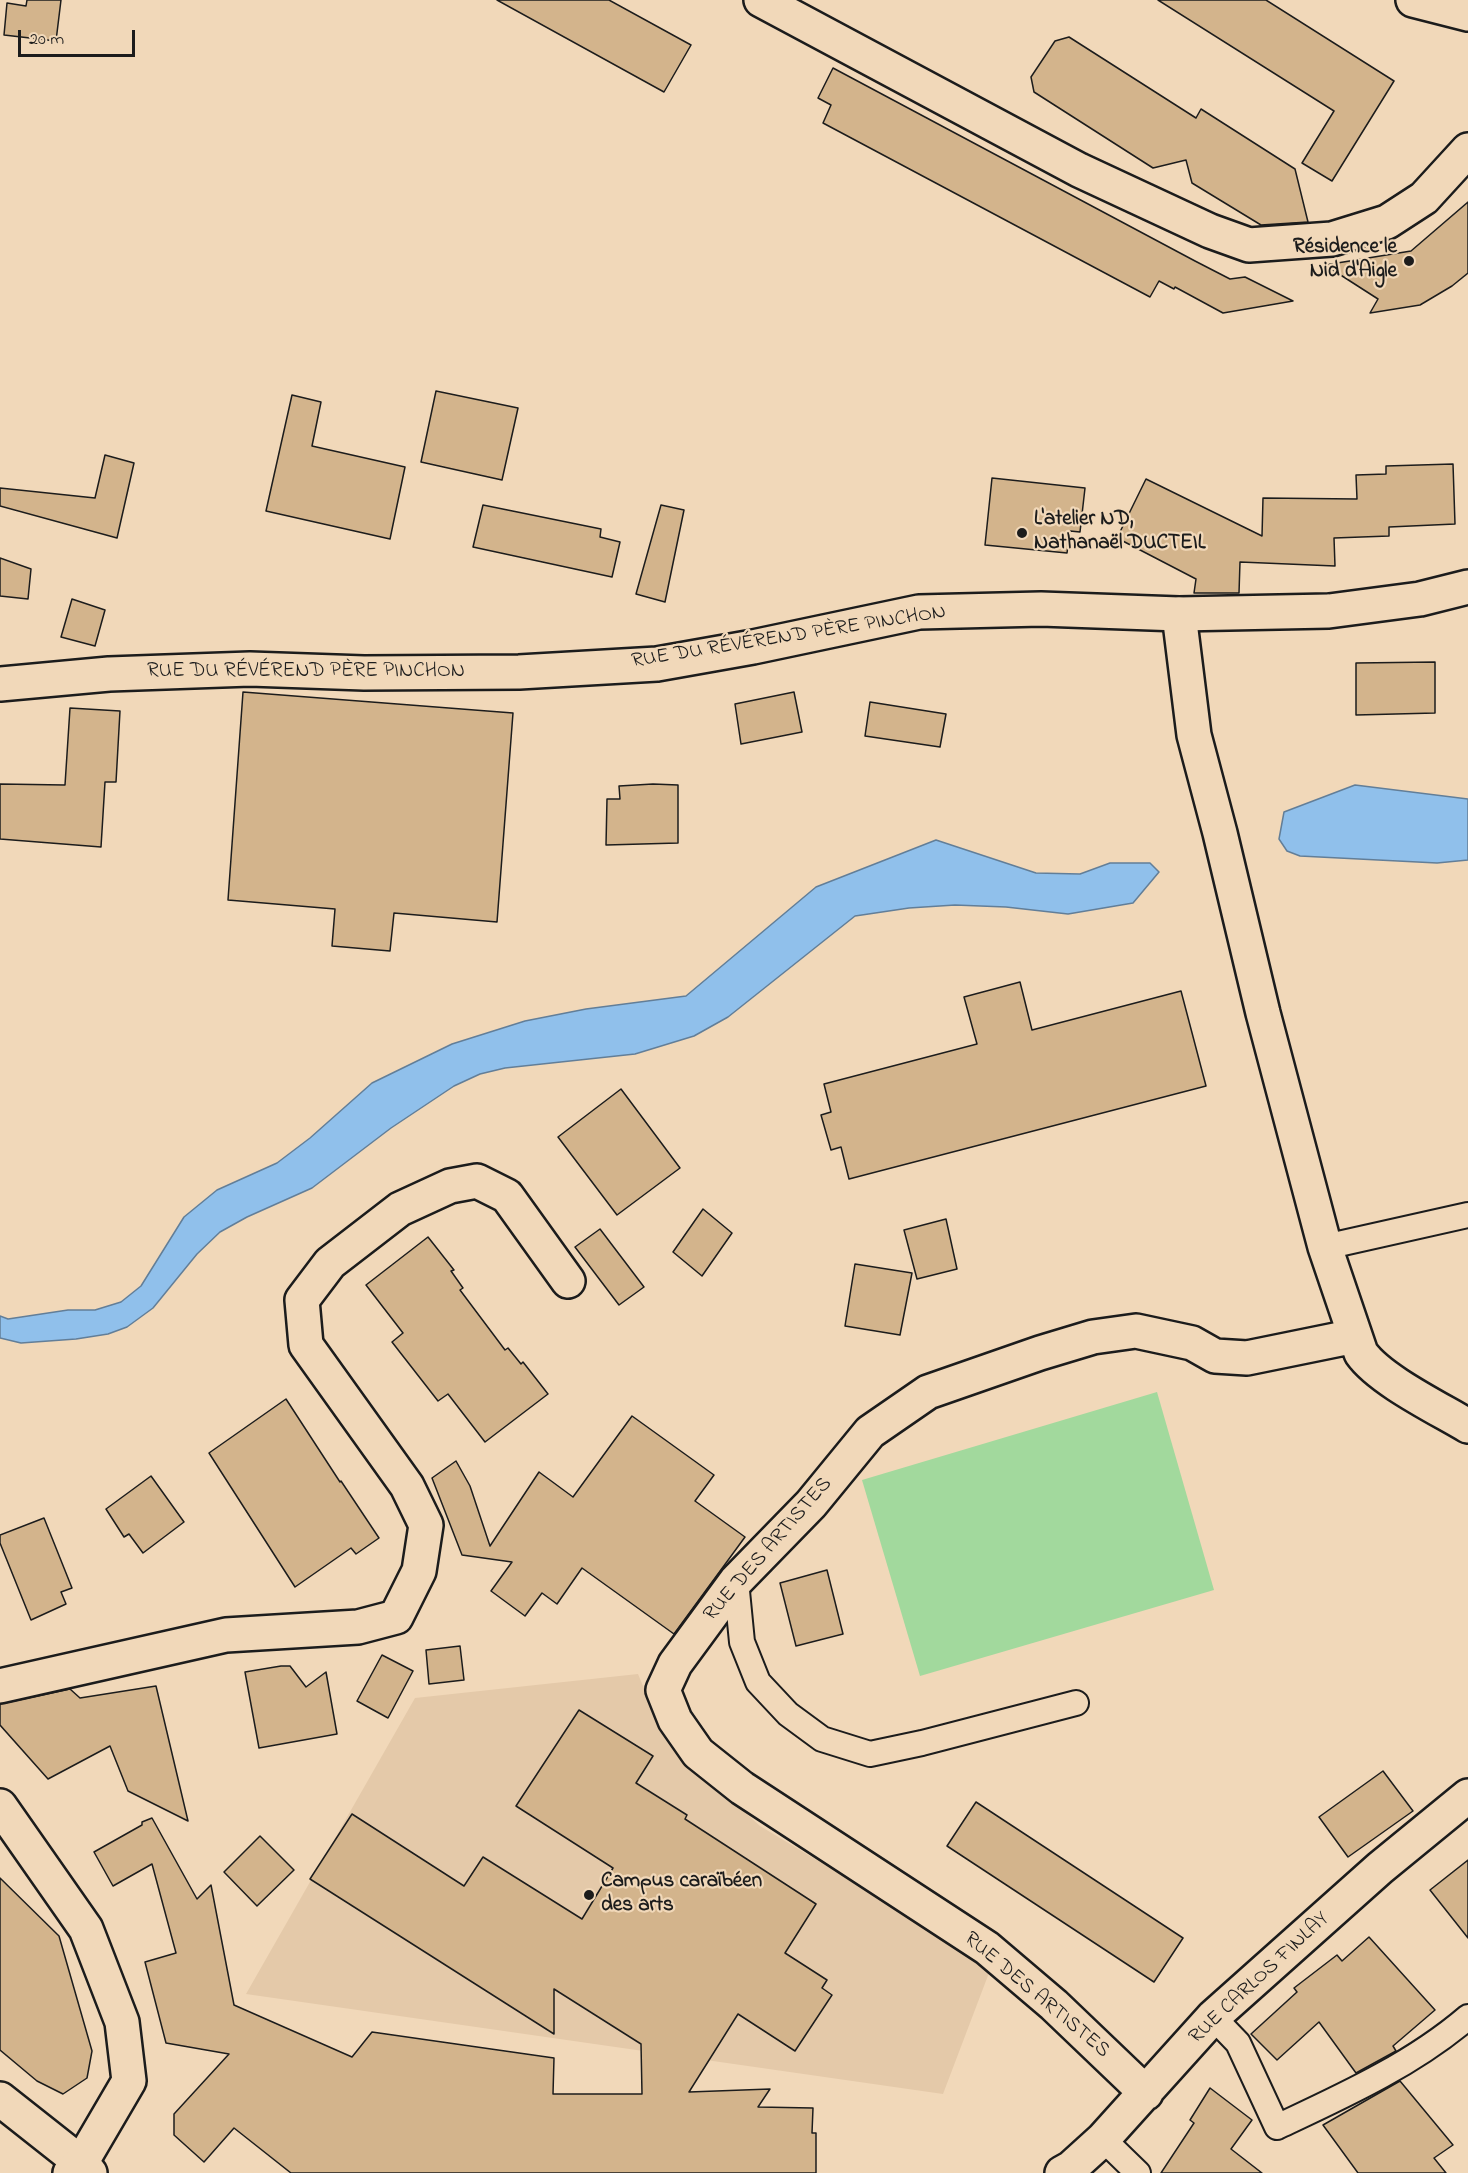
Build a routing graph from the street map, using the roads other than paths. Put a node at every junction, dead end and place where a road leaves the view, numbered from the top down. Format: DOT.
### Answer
graph roads {
  1 [pos="761,0"];
  2 [pos="1413,0"];
  3 [pos="1468,14"];
  4 [pos="1468,150"];
  5 [pos="1468,587"];
  6 [pos="1179,614"];
  7 [pos="0,684"];
  8 [pos="1468,1215"];
  9 [pos="1325,1247"];
  10 [pos="568,1281"];
  11 [pos="1355,1336"];
  12 [pos="1463,1415"];
  13 [pos="736,1581"];
  14 [pos="0,1686"];
  15 [pos="1076,1703"];
  16 [pos="1468,1796"];
  17 [pos="0,1806"];
  18 [pos="1213,2017"];
  19 [pos="1468,2018"];
  20 [pos="1146,2093"];
  21 [pos="0,2098"];
  22 [pos="1103,2139"];
  23 [pos="80,2170"];
  24 [pos="1062,2173"];
  25 [pos="1138,2173"];
  1 -- 4 [label="street"];
  2 -- 3 [label="street"];
  5 -- 6 [label="street, RUE DU RÉVÉREND PÈRE PINCHON"];
  6 -- 7 [label="street, RUE DU RÉVÉREND PÈRE PINCHON"];
  6 -- 9 [label="street"];
  8 -- 9 [label="lane"];
  9 -- 11 [label="street"];
  10 -- 14 [label="street"];
  11 -- 12 [label="street"];
  11 -- 13 [label="street, RUE DES ARTISTES"];
  13 -- 15 [label="lane"];
  13 -- 20 [label="street, RUE DES ARTISTES"];
  16 -- 18 [label="street, RUE CARLOS FINLAY"];
  17 -- 23 [label="street"];
  18 -- 19 [label="lane"];
  18 -- 20 [label="street, RUE CARLOS FINLAY"];
  20 -- 22 [label="street, RUE CARLOS FINLAY"];
  21 -- 23 [label="street"];
  22 -- 24 [label="street, RUE CARLOS FINLAY"];
  22 -- 25 [label="lane"];
}
